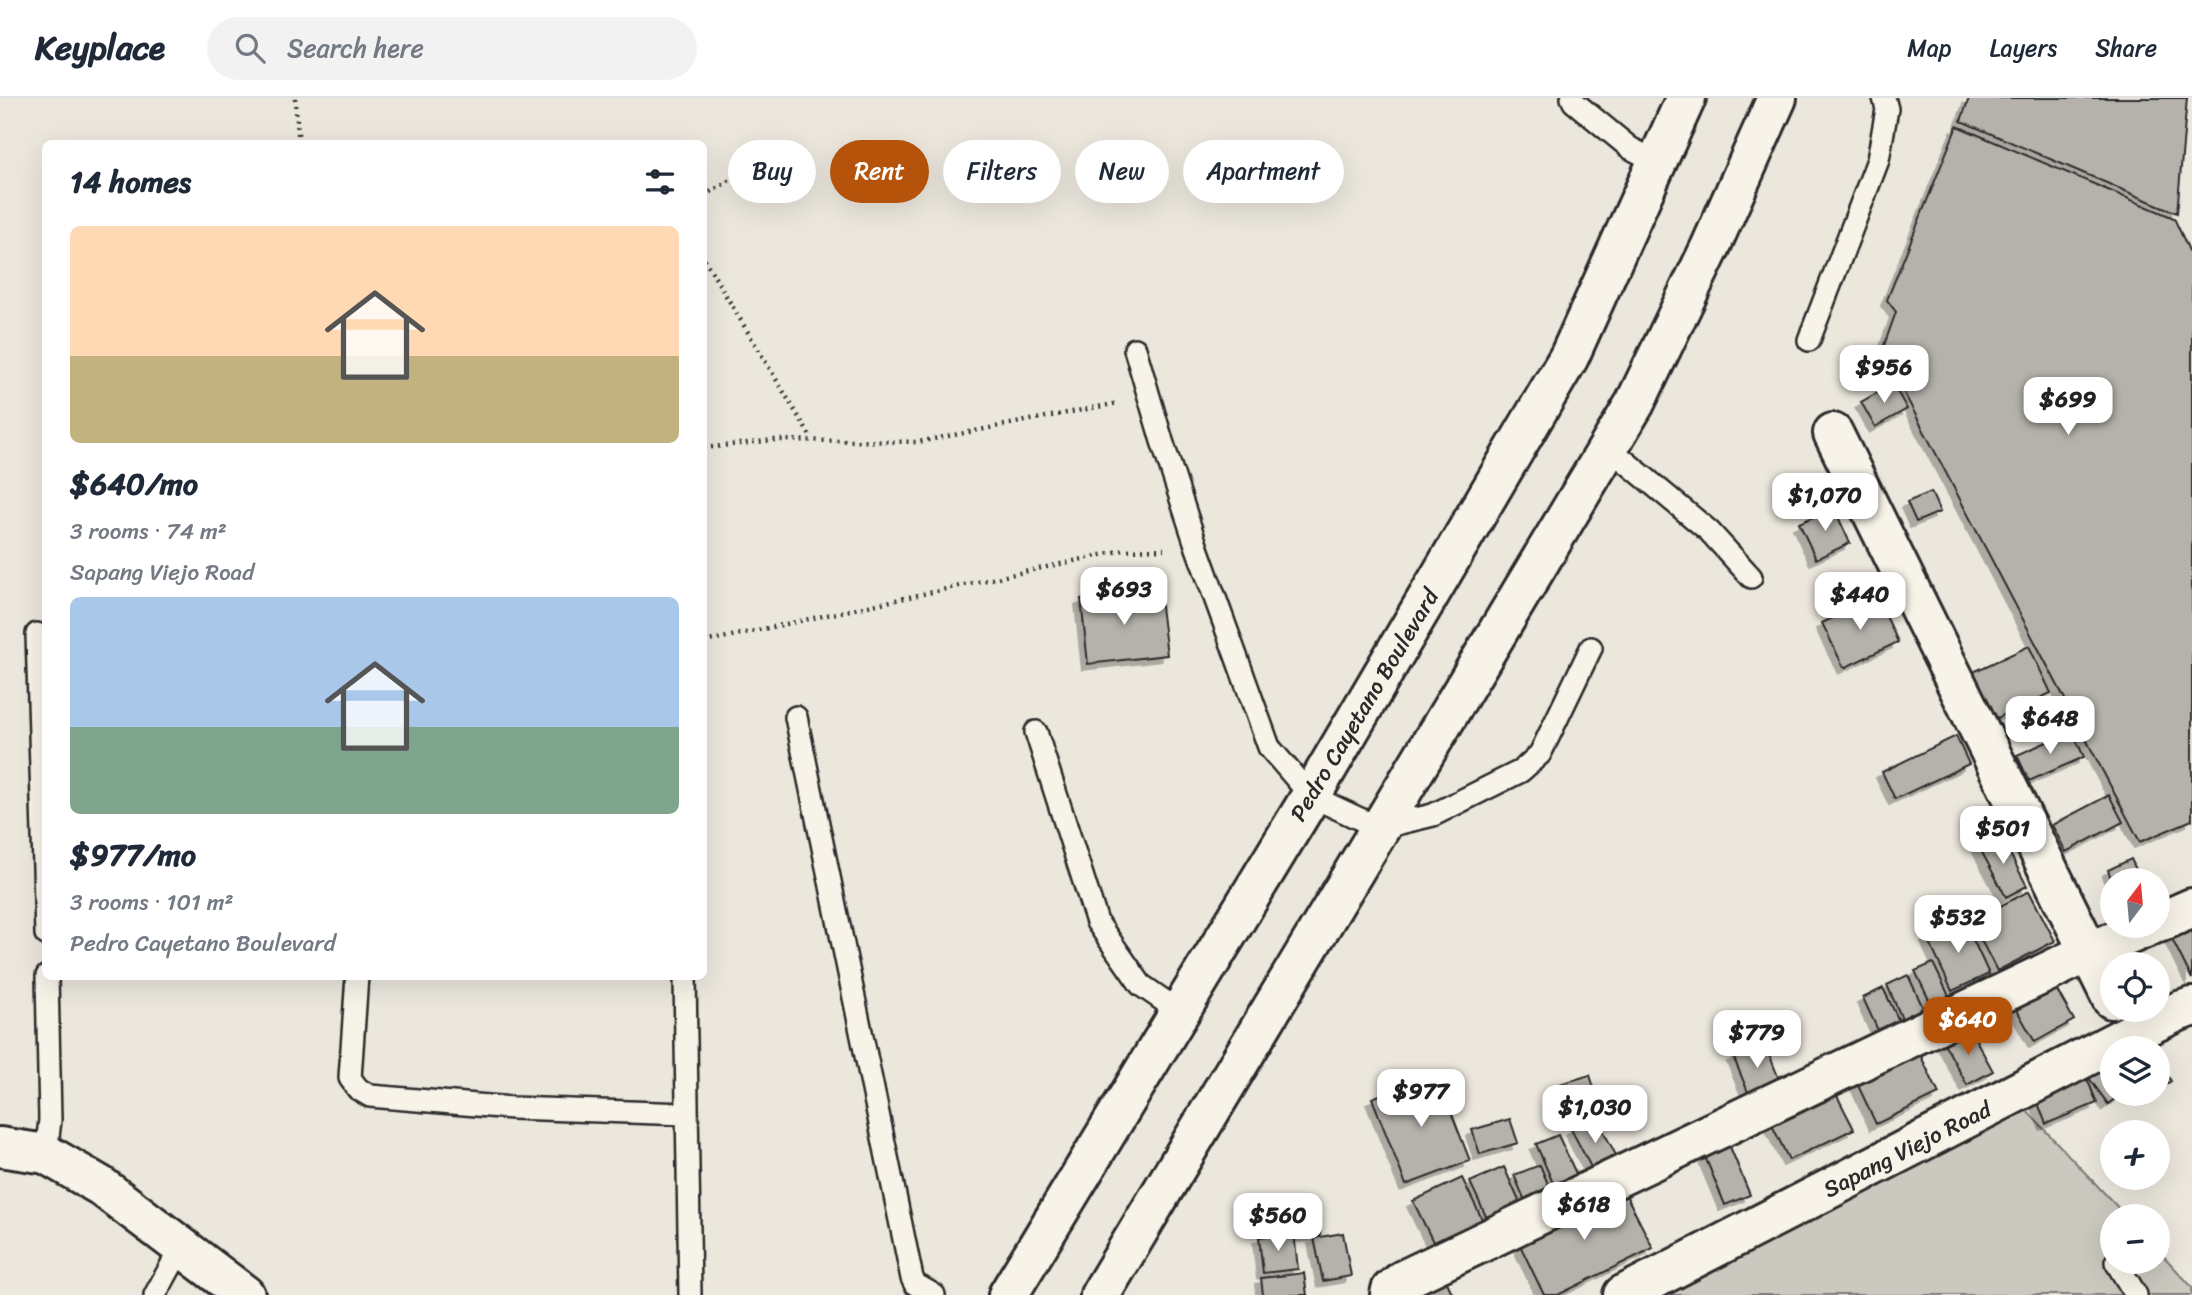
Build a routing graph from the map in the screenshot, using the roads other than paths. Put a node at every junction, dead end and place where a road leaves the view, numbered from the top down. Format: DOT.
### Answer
graph roads {
  1 [pos="1572,98"];
  2 [pos="1686,98"];
  3 [pos="1777,98"];
  4 [pos="1884,98"];
  5 [pos="1657,162"];
  6 [pos="1809,340"];
  7 [pos="1135,349"];
  8 [pos="1833,433"];
  9 [pos="1608,447"];
  10 [pos="1751,577"];
  11 [pos="37,634"];
  12 [pos="1591,648"];
  13 [pos="796,717"];
  14 [pos="1036,732"];
  15 [pos="1311,796"];
  16 [pos="42,801"];
  17 [pos="1379,828"];
  18 [pos="2192,908"];
  19 [pos="2170,917"];
  20 [pos="2122,938"];
  21 [pos="2089,952"];
  22 [pos="2100,974"];
  23 [pos="47,980"];
  24 [pos="357,980"];
  25 [pos="685,980"];
  26 [pos="2192,1007"];
  27 [pos="1180,1012"];
  28 [pos="2170,1013"];
  29 [pos="2124,1022"];
  30 [pos="687,1114"];
  31 [pos="0,1147"];
  32 [pos="46,1154"];
  33 [pos="182,1246"];
  34 [pos="2123,1274"];
  35 [pos="155,1295"];
  36 [pos="245,1295"];
  37 [pos="690,1295"];
  38 [pos="934,1295"];
  39 [pos="1008,1295"];
  40 [pos="1100,1295"];
  41 [pos="1390,1295"];
  42 [pos="1623,1295"];
  43 [pos="2136,1295"];
  1 -- 5 [label="lane"];
  2 -- 5 [label="main road, Pedro Cayetano Boulevard"];
  3 -- 9 [label="main road"];
  4 -- 6 [label="lane"];
  5 -- 15 [label="main road, Pedro Cayetano Boulevard"];
  7 -- 15 [label="lane"];
  8 -- 21 [label="main road"];
  9 -- 10 [label="lane"];
  9 -- 17 [label="main road"];
  11 -- 16 [label="lane"];
  12 -- 17 [label="lane"];
  13 -- 38 [label="lane"];
  14 -- 27 [label="lane"];
  15 -- 17 [label="lane"];
  15 -- 27 [label="main road, Pedro Cayetano Boulevard"];
  17 -- 40 [label="main road"];
  18 -- 19 [label="main road"];
  20 -- 21 [label="main road"];
  21 -- 22 [label="main road"];
  21 -- 41 [label="main road"];
  23 -- 32 [label="lane"];
  24 -- 30 [label="lane"];
  25 -- 30 [label="lane"];
  26 -- 28 [label="main road, Sapang Viejo Road"];
  27 -- 39 [label="main road, Pedro Cayetano Boulevard"];
  29 -- 42 [label="main road, Sapang Viejo Road"];
  30 -- 37 [label="lane"];
  31 -- 32 [label="main road"];
  32 -- 33 [label="main road"];
  33 -- 35 [label="lane"];
  33 -- 36 [label="main road"];
  34 -- 43 [label="lane"];
}
